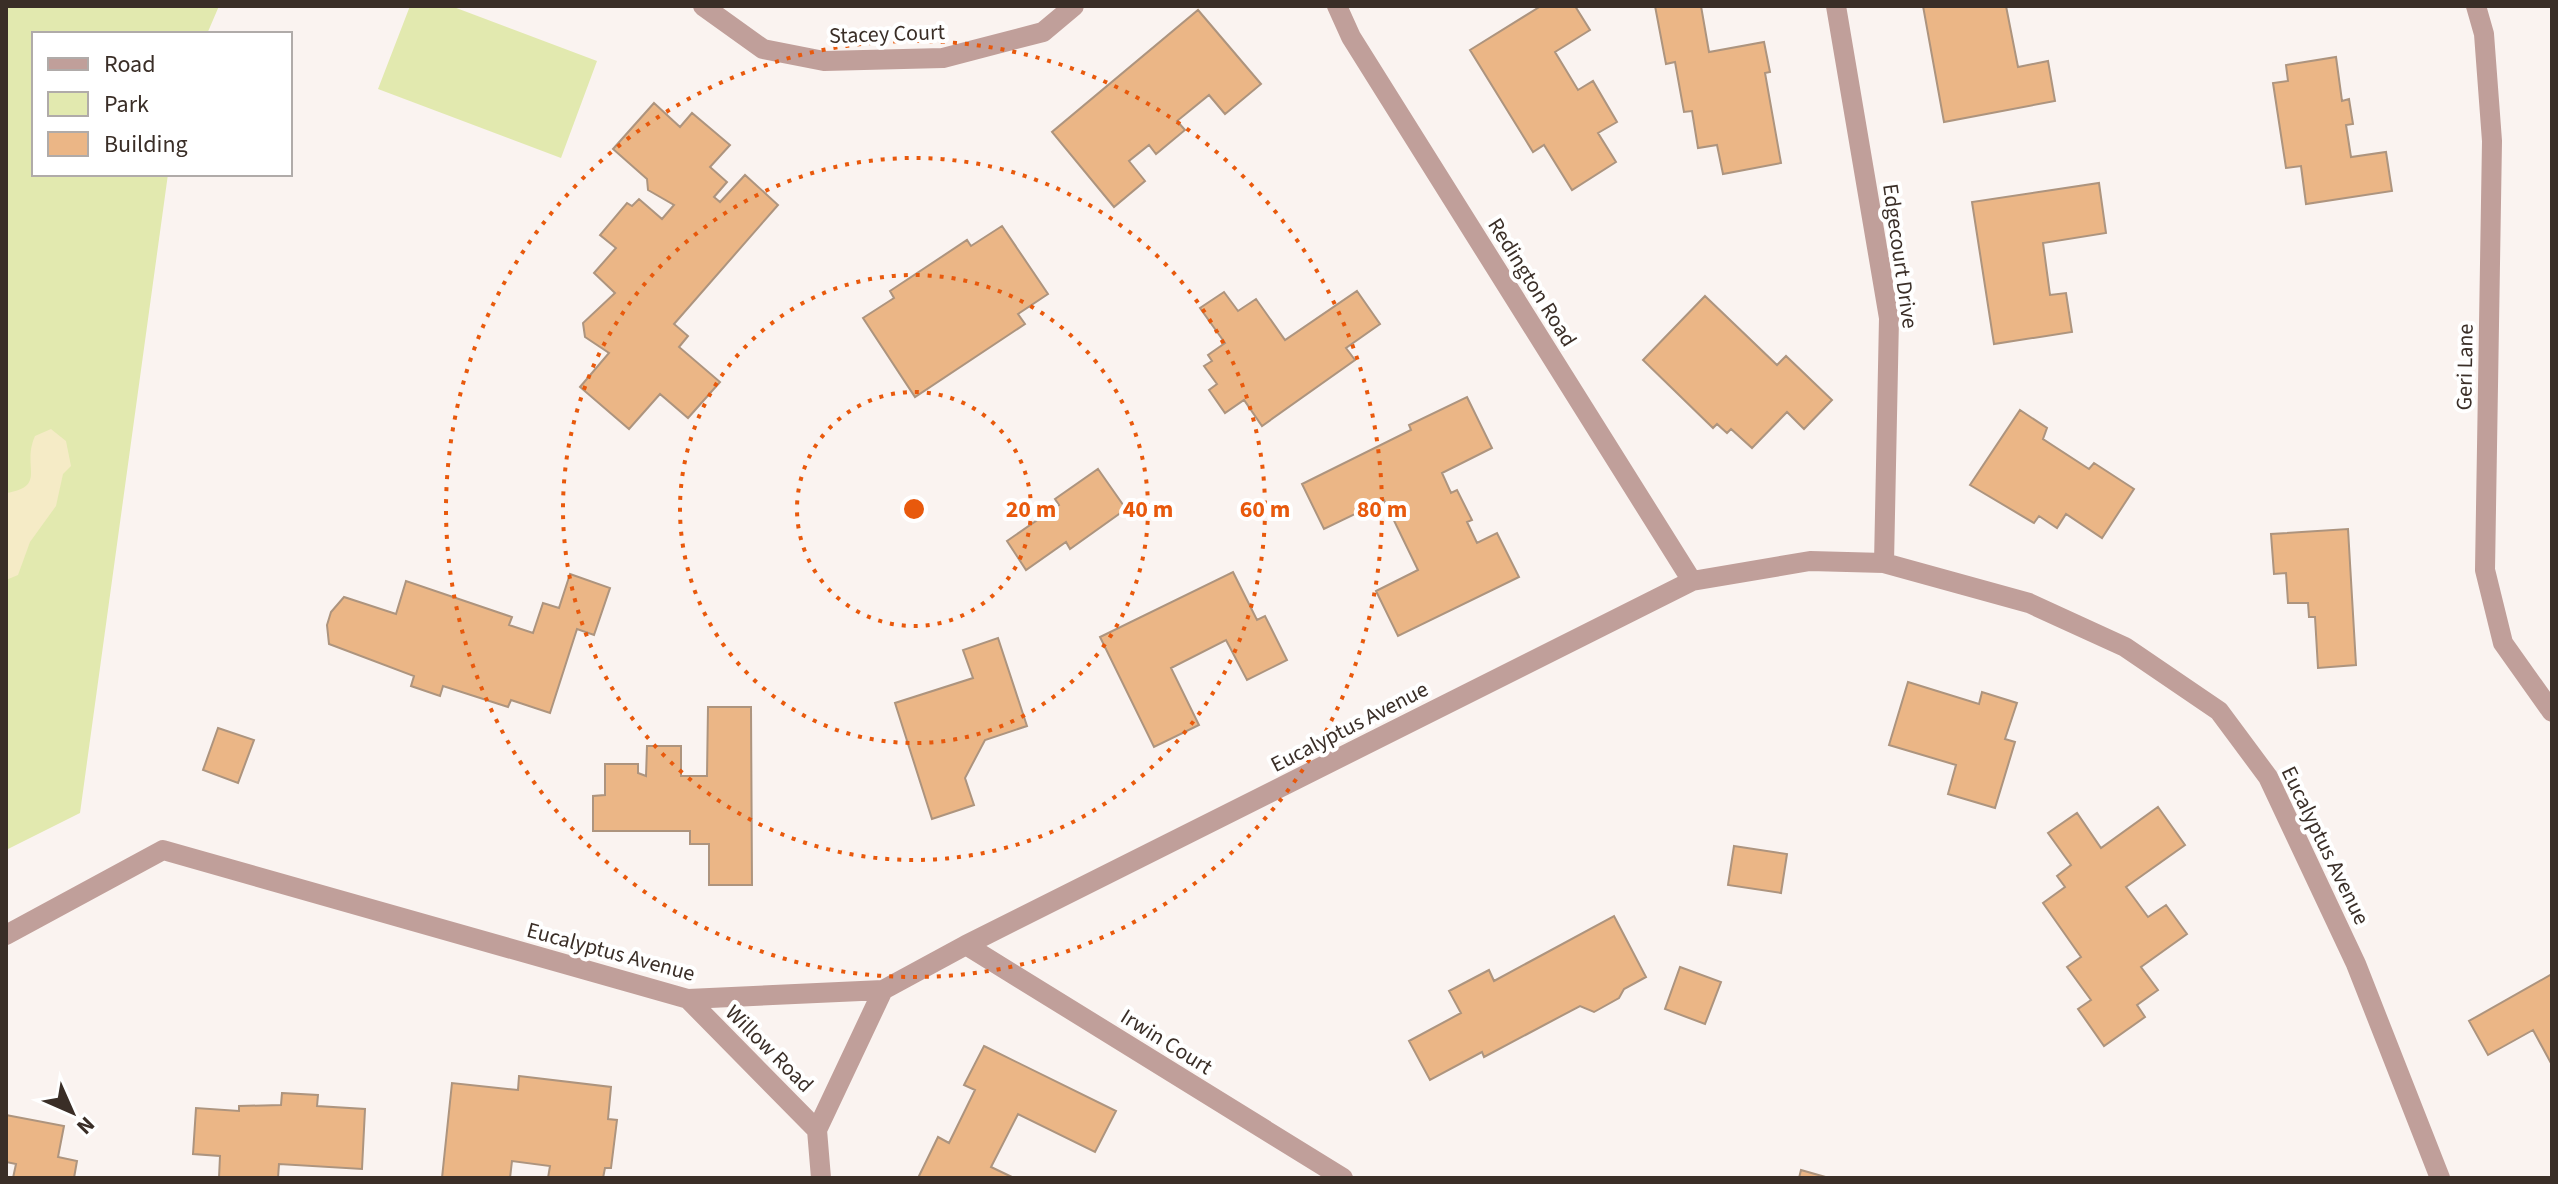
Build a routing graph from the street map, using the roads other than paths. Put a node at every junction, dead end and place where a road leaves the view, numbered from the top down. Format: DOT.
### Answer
graph roads {
  1 [pos="703,6"];
  2 [pos="1074,6"];
  3 [pos="1337,6"];
  4 [pos="1836,6"];
  5 [pos="2476,6"];
  6 [pos="1884,563"];
  7 [pos="1692,581"];
  8 [pos="2552,712"];
  9 [pos="6,935"];
  10 [pos="966,945"];
  11 [pos="883,990"];
  12 [pos="688,999"];
  13 [pos="817,1130"];
  14 [pos="821,1178"];
  15 [pos="1343,1178"];
  16 [pos="2440,1178"];
  1 -- 2 [label="street, Stacey Court"];
  3 -- 7 [label="street, Redington Road"];
  4 -- 6 [label="street, Edgecourt Drive"];
  5 -- 8 [label="street, Geri Lane"];
  6 -- 7 [label="street, Eucalyptus Avenue"];
  6 -- 16 [label="street, Eucalyptus Avenue"];
  7 -- 10 [label="street, Eucalyptus Avenue"];
  9 -- 12 [label="street, Eucalyptus Avenue"];
  10 -- 11 [label="street, Eucalyptus Avenue"];
  10 -- 15 [label="street, Irwin Court"];
  11 -- 12 [label="street, Eucalyptus Avenue"];
  11 -- 13 [label="street, Willow Road"];
  12 -- 13 [label="street, Willow Road"];
  13 -- 14 [label="street"];
}
